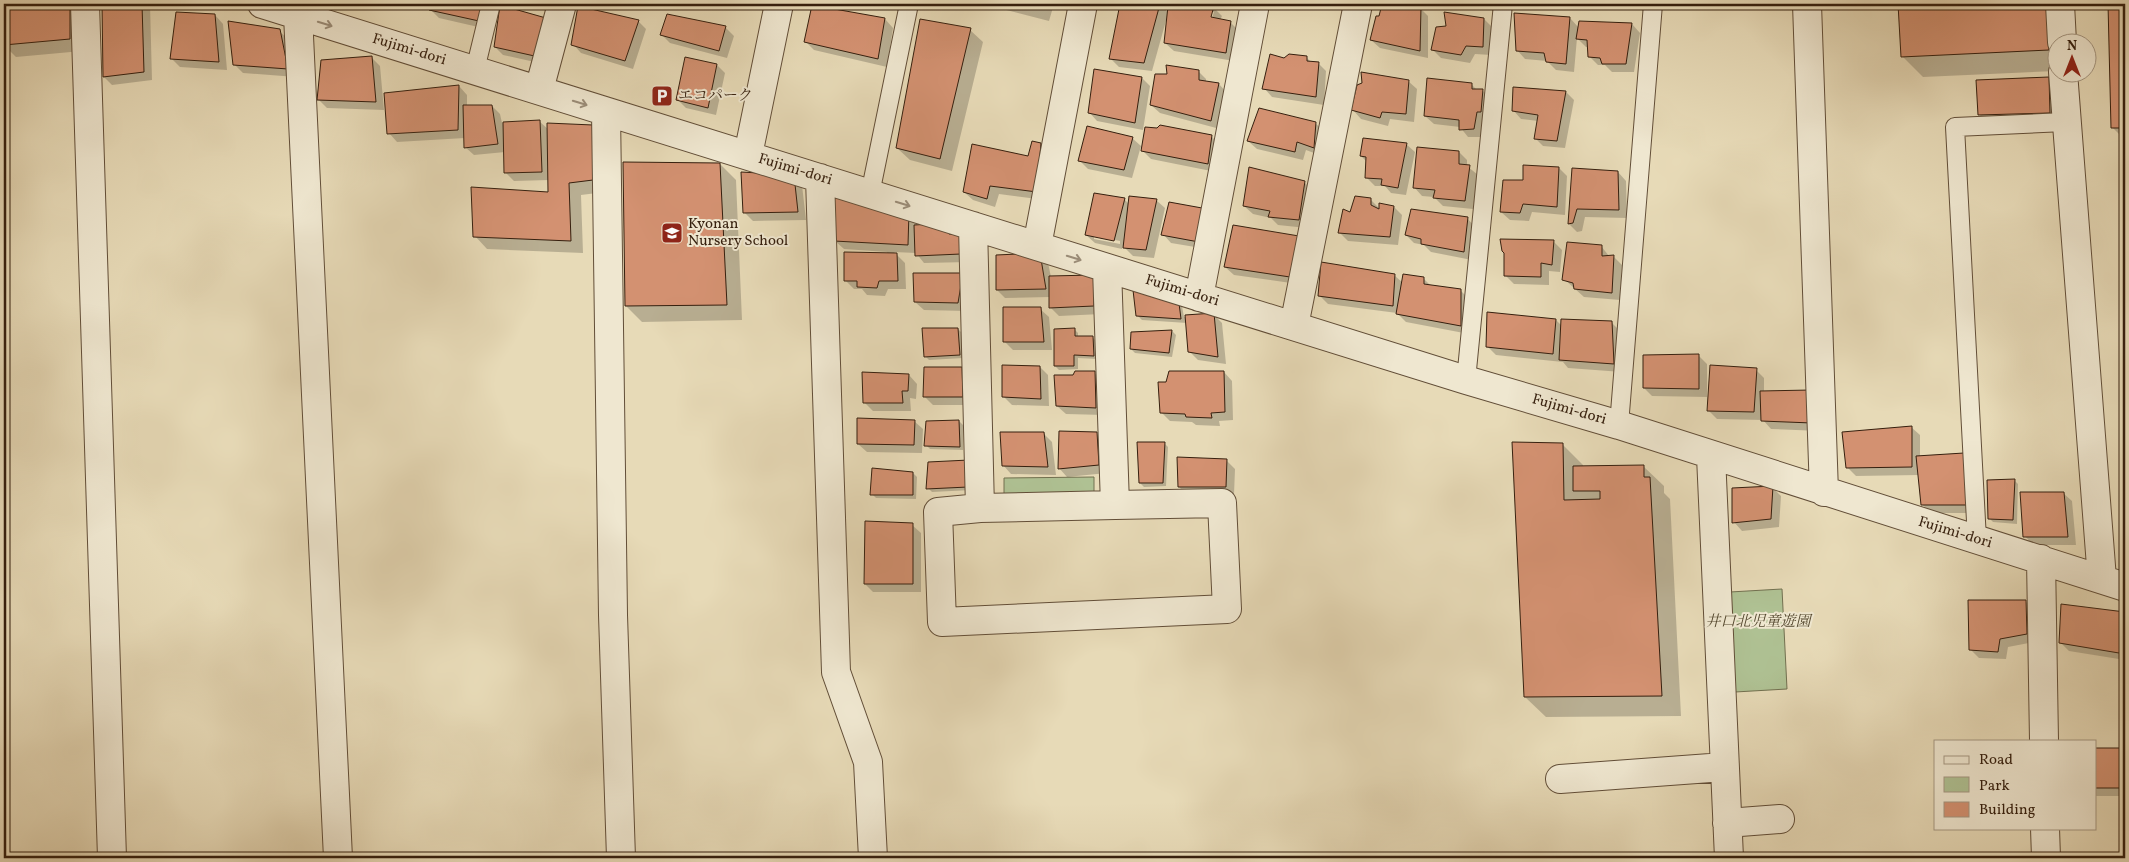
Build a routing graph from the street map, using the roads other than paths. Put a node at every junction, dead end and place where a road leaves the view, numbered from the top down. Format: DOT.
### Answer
graph roads {
  1 [pos="85,4"];
  2 [pos="262,4"];
  3 [pos="491,4"];
  4 [pos="562,4"];
  5 [pos="779,4"];
  6 [pos="909,4"];
  7 [pos="1083,4"];
  8 [pos="1255,4"];
  9 [pos="1358,4"];
  10 [pos="1503,4"];
  11 [pos="1653,4"];
  12 [pos="1807,4"];
  13 [pos="2060,4"];
  14 [pos="298,15"];
  15 [pos="2061,32"];
  16 [pos="475,70"];
  17 [pos="2063,82"];
  18 [pos="538,90"];
  19 [pos="606,112"];
  20 [pos="2065,122"];
  21 [pos="748,156"];
  22 [pos="820,178"];
  23 [pos="870,194"];
  24 [pos="974,226"];
  25 [pos="1036,246"];
  26 [pos="1107,268"];
  27 [pos="1199,297"];
  28 [pos="1294,326"];
  29 [pos="1466,380"];
  30 [pos="1619,425"];
  31 [pos="1711,456"];
  32 [pos="1824,492"];
  33 [pos="1115,506"];
  34 [pos="980,508"];
  35 [pos="1977,540"];
  36 [pos="2041,560"];
  37 [pos="2114,583"];
  38 [pos="2044,740"];
  39 [pos="1724,767"];
  40 [pos="1560,779"];
  41 [pos="1780,819"];
  42 [pos="1727,823"];
  43 [pos="2045,830"];
  44 [pos="112,858"];
  45 [pos="338,858"];
  46 [pos="621,858"];
  47 [pos="873,858"];
  48 [pos="1729,858"];
  49 [pos="2046,858"];
  1 -- 44 [label="street"];
  2 -- 14 [label="street, Fujimi-dori"];
  3 -- 16 [label="lane"];
  4 -- 18 [label="street"];
  5 -- 21 [label="street"];
  6 -- 23 [label="lane"];
  7 -- 25 [label="street"];
  8 -- 27 [label="street"];
  9 -- 28 [label="street"];
  10 -- 29 [label="lane"];
  11 -- 30 [label="lane"];
  12 -- 32 [label="street"];
  13 -- 15 [label="street"];
  14 -- 16 [label="street, Fujimi-dori, one-way"];
  14 -- 45 [label="street"];
  16 -- 18 [label="street, Fujimi-dori"];
  17 -- 20 [label="street"];
  18 -- 19 [label="street, Fujimi-dori, one-way"];
  19 -- 21 [label="street, Fujimi-dori"];
  19 -- 46 [label="street"];
  20 -- 35 [label="lane"];
  20 -- 37 [label="street"];
  21 -- 22 [label="street, Fujimi-dori"];
  22 -- 23 [label="street, Fujimi-dori"];
  22 -- 47 [label="street"];
  23 -- 24 [label="street, Fujimi-dori, one-way"];
  24 -- 25 [label="street, Fujimi-dori"];
  24 -- 34 [label="street"];
  25 -- 26 [label="street, Fujimi-dori, one-way"];
  26 -- 27 [label="street, Fujimi-dori"];
  26 -- 33 [label="street"];
  27 -- 28 [label="street, Fujimi-dori"];
  28 -- 29 [label="street, Fujimi-dori"];
  29 -- 30 [label="street, Fujimi-dori"];
  30 -- 31 [label="street, Fujimi-dori"];
  31 -- 32 [label="street, Fujimi-dori"];
  31 -- 39 [label="street"];
  32 -- 35 [label="street, Fujimi-dori"];
  33 -- 34 [label="street"];
  33 -- 34 [label="street"];
  35 -- 36 [label="street, Fujimi-dori"];
  36 -- 37 [label="street, Fujimi-dori"];
  36 -- 38 [label="street"];
  39 -- 40 [label="street"];
  39 -- 42 [label="street"];
  41 -- 42 [label="street"];
  42 -- 48 [label="street"];
  43 -- 49 [label="street"];
}
